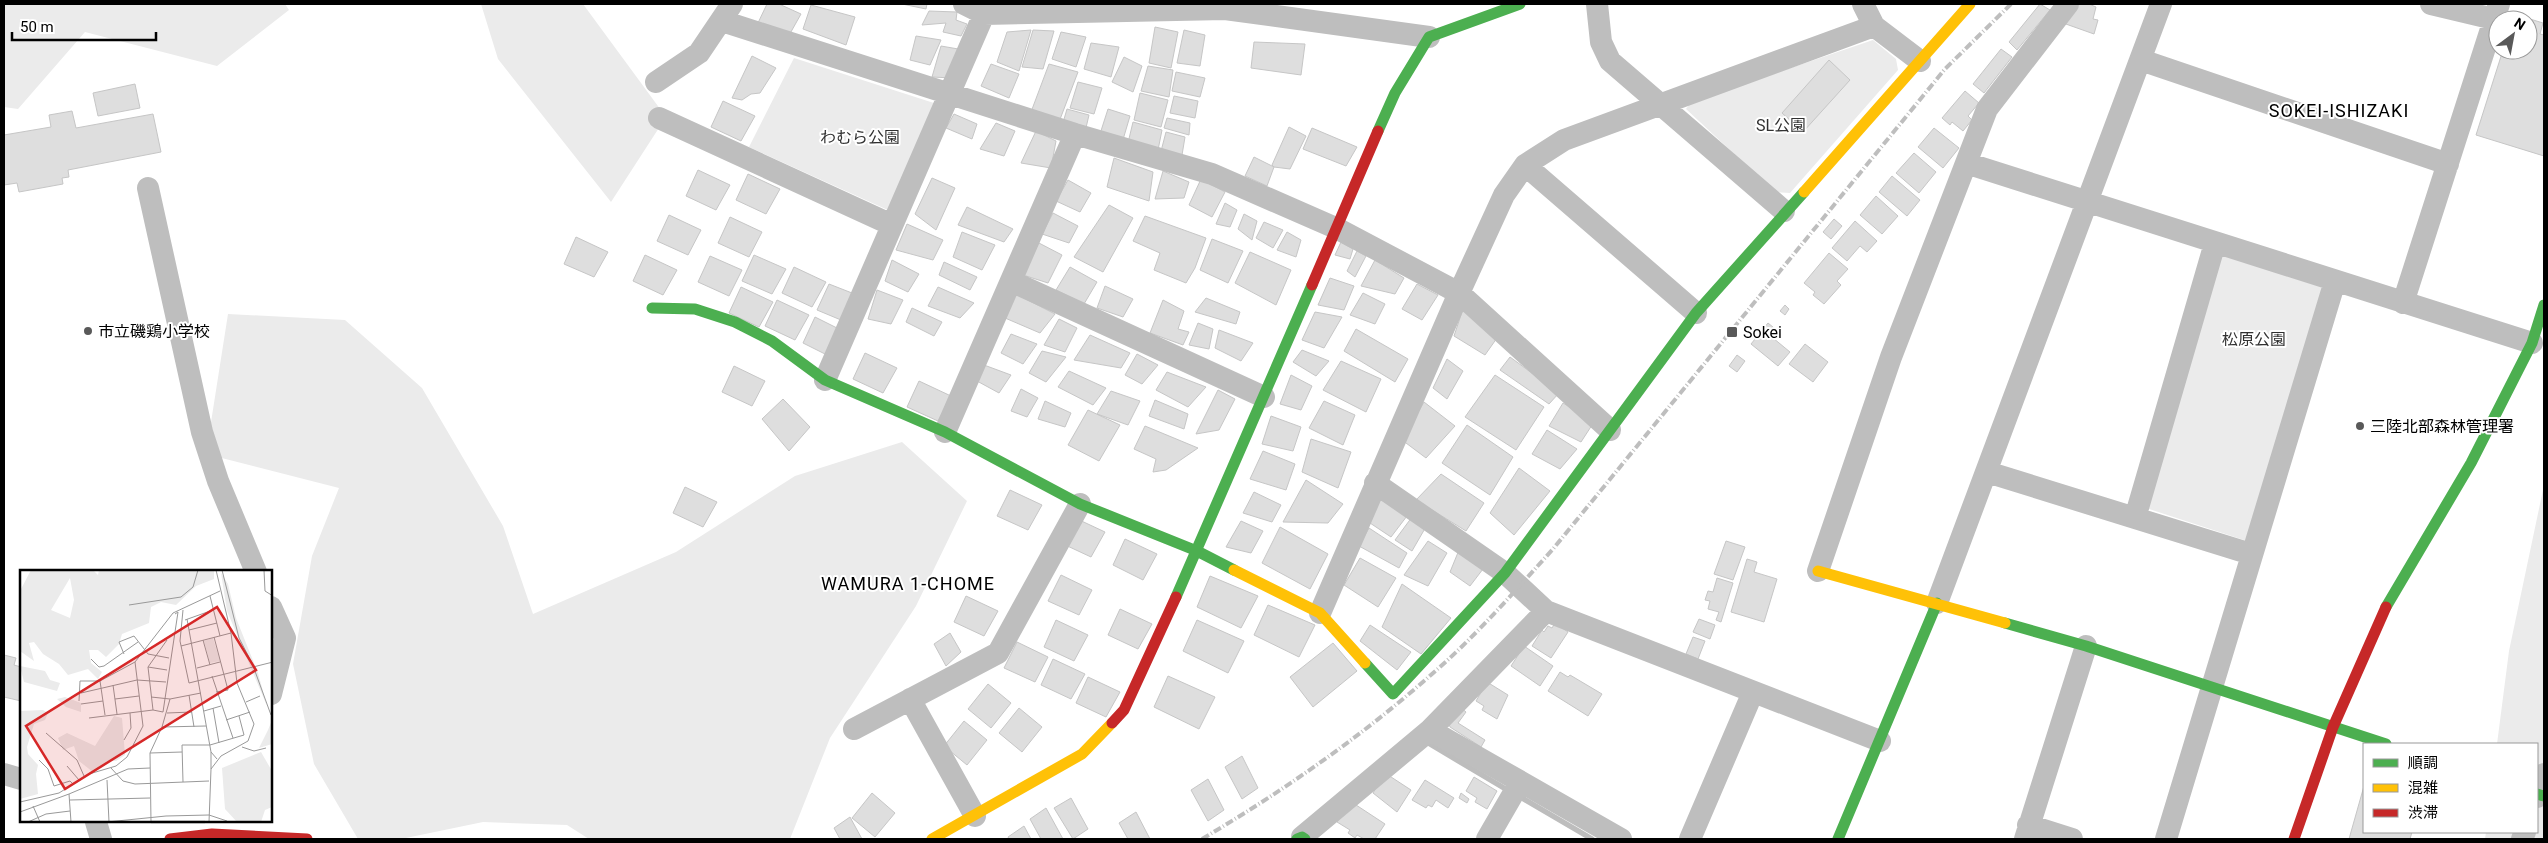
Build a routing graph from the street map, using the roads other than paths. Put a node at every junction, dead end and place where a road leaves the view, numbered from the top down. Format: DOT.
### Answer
graph roads {
  1 [pos="964,4"];
  2 [pos="1520,4"];
  3 [pos="1597,4"];
  4 [pos="1863,4"];
  5 [pos="1970,4"];
  6 [pos="2068,4"];
  7 [pos="2161,4"];
  8 [pos="2431,4"];
  9 [pos="1226,6"];
  10 [pos="2488,10"];
  11 [pos="727,12"];
  12 [pos="984,14"];
  13 [pos="1874,26"];
  14 [pos="2488,36"];
  15 [pos="1429,37"];
  16 [pos="2141,60"];
  17 [pos="1920,61"];
  18 [pos="656,82"];
  19 [pos="950,94"];
  20 [pos="1661,106"];
  21 [pos="659,118"];
  22 [pos="1075,134"];
  23 [pos="1966,163"];
  24 [pos="2448,164"];
  25 [pos="1525,165"];
  26 [pos="148,188"];
  27 [pos="2087,202"];
  28 [pos="1784,211"];
  29 [pos="892,225"];
  30 [pos="1338,229"];
  31 [pos="2215,243"];
  32 [pos="1011,281"];
  33 [pos="2335,281"];
  34 [pos="1459,293"];
  35 [pos="2404,302"];
  36 [pos="2544,305"];
  37 [pos="652,308"];
  38 [pos="1696,313"];
  39 [pos="2532,343"];
  40 [pos="825,380"];
  41 [pos="1264,397"];
  42 [pos="1610,430"];
  43 [pos="945,432"];
  44 [pos="1987,472"];
  45 [pos="1376,483"];
  46 [pos="1080,504"];
  47 [pos="2135,518"];
  48 [pos="1197,551"];
  49 [pos="2251,554"];
  50 [pos="255,570"];
  51 [pos="1818,571"];
  52 [pos="1505,573"];
  53 [pos="1938,603"];
  54 [pos="272,609"];
  55 [pos="1546,611"];
  56 [pos="1320,613"];
  57 [pos="2086,646"];
  58 [pos="2211,686"];
  59 [pos="272,690"];
  60 [pos="1753,692"];
  61 [pos="910,698"];
  62 [pos="2333,727"];
  63 [pos="854,729"];
  64 [pos="1430,730"];
  65 [pos="1880,741"];
  66 [pos="2383,743"];
  67 [pos="4,774"];
  68 [pos="20,779"];
  69 [pos="1520,782"];
  70 [pos="974,816"];
  71 [pos="96,823"];
  72 [pos="258,829"];
  73 [pos="2026,832"];
  74 [pos="175,833"];
  75 [pos="101,839"];
  76 [pos="307,839"];
  77 [pos="932,839"];
  78 [pos="1301,839"];
  79 [pos="1487,839"];
  80 [pos="1621,839"];
  81 [pos="1690,839"];
  82 [pos="1838,839"];
  83 [pos="2072,839"];
  84 [pos="2166,839"];
  85 [pos="2294,839"];
  1 -- 12 [label="street"];
  2 -- 15 [label="main road"];
  3 -- 20 [label="street"];
  4 -- 13 [label="street"];
  5 -- 17 [label="main road"];
  6 -- 23 [label="street"];
  7 -- 16 [label="street"];
  8 -- 10 [label="street"];
  9 -- 12 [label="street"];
  9 -- 15 [label="street"];
  11 -- 18 [label="street"];
  11 -- 19 [label="street"];
  12 -- 19 [label="street"];
  13 -- 17 [label="street"];
  13 -- 20 [label="street"];
  14 -- 24 [label="street"];
  15 -- 30 [label="main road"];
  16 -- 24 [label="street"];
  16 -- 27 [label="street"];
  17 -- 28 [label="main road"];
  19 -- 22 [label="street"];
  19 -- 29 [label="street"];
  20 -- 25 [label="street"];
  20 -- 28 [label="street"];
  21 -- 29 [label="street"];
  22 -- 30 [label="street"];
  22 -- 32 [label="street"];
  23 -- 27 [label="street"];
  23 -- 51 [label="street"];
  24 -- 35 [label="street"];
  25 -- 34 [label="street"];
  25 -- 38 [label="street"];
  26 -- 50 [label="street"];
  27 -- 31 [label="street"];
  27 -- 44 [label="street"];
  28 -- 38 [label="main road"];
  29 -- 40 [label="street"];
  30 -- 34 [label="street"];
  30 -- 41 [label="main road"];
  31 -- 33 [label="street"];
  31 -- 47 [label="street"];
  32 -- 41 [label="street"];
  32 -- 43 [label="street"];
  33 -- 35 [label="street"];
  33 -- 49 [label="street"];
  34 -- 42 [label="street"];
  34 -- 45 [label="street"];
  35 -- 39 [label="street"];
  36 -- 39 [label="main road"];
  37 -- 40 [label="main road"];
  38 -- 42 [label="main road"];
  39 -- 62 [label="main road"];
  40 -- 43 [label="main road"];
  41 -- 48 [label="main road"];
  42 -- 52 [label="main road"];
  43 -- 46 [label="main road"];
  44 -- 47 [label="street"];
  44 -- 53 [label="street"];
  45 -- 52 [label="street"];
  45 -- 56 [label="street"];
  46 -- 48 [label="main road"];
  46 -- 61 [label="street"];
  47 -- 49 [label="street"];
  48 -- 56 [label="main road"];
  48 -- 70 [label="main road"];
  49 -- 58 [label="street"];
  51 -- 53 [label="main road"];
  52 -- 55 [label="street"];
  52 -- 56 [label="main road"];
  53 -- 57 [label="main road"];
  53 -- 65 [label="main road"];
  54 -- 59 [label="street"];
  55 -- 60 [label="street"];
  55 -- 64 [label="street"];
  57 -- 58 [label="main road"];
  57 -- 73 [label="street"];
  58 -- 62 [label="main road"];
  58 -- 84 [label="street"];
  60 -- 65 [label="street"];
  60 -- 81 [label="street"];
  61 -- 63 [label="street"];
  61 -- 70 [label="street"];
  62 -- 66 [label="main road"];
  62 -- 85 [label="main road"];
  64 -- 69 [label="street"];
  64 -- 78 [label="street"];
  65 -- 82 [label="main road"];
  67 -- 68 [label="street"];
  69 -- 79 [label="street"];
  69 -- 80 [label="street"];
  70 -- 77 [label="main road"];
  71 -- 75 [label="street"];
  72 -- 74 [label="main road"];
  72 -- 76 [label="main road"];
  73 -- 83 [label="street"];
}
